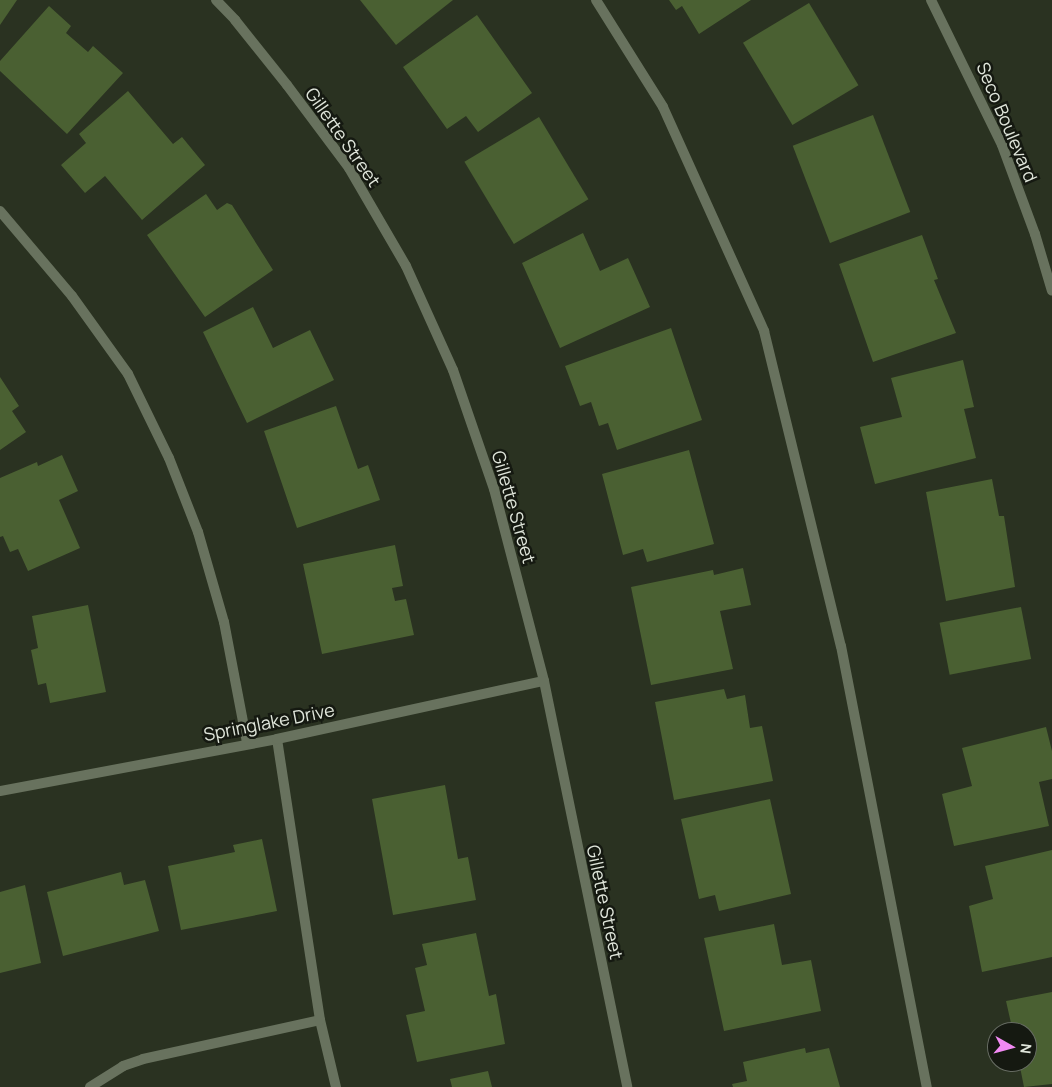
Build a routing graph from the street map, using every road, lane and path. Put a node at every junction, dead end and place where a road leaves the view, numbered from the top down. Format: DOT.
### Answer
graph roads {
  1 [pos="216,0"];
  2 [pos="596,0"];
  3 [pos="931,0"];
  4 [pos="0,211"];
  5 [pos="1052,290"];
  6 [pos="544,681"];
  7 [pos="277,739"];
  8 [pos="247,743"];
  9 [pos="0,791"];
  10 [pos="320,1020"];
  11 [pos="90,1087"];
  12 [pos="336,1087"];
  13 [pos="627,1087"];
  14 [pos="927,1087"];
  1 -- 6 [label="street, Gillette Street"];
  2 -- 14 [label="street"];
  3 -- 5 [label="street, Seco Boulevard"];
  4 -- 8 [label="street"];
  6 -- 7 [label="street, Springlake Drive"];
  6 -- 13 [label="street, Gillette Street"];
  7 -- 8 [label="street, Springlake Drive"];
  7 -- 10 [label="street"];
  8 -- 9 [label="street, Springlake Drive"];
  10 -- 11 [label="street"];
  10 -- 12 [label="street"];
}
